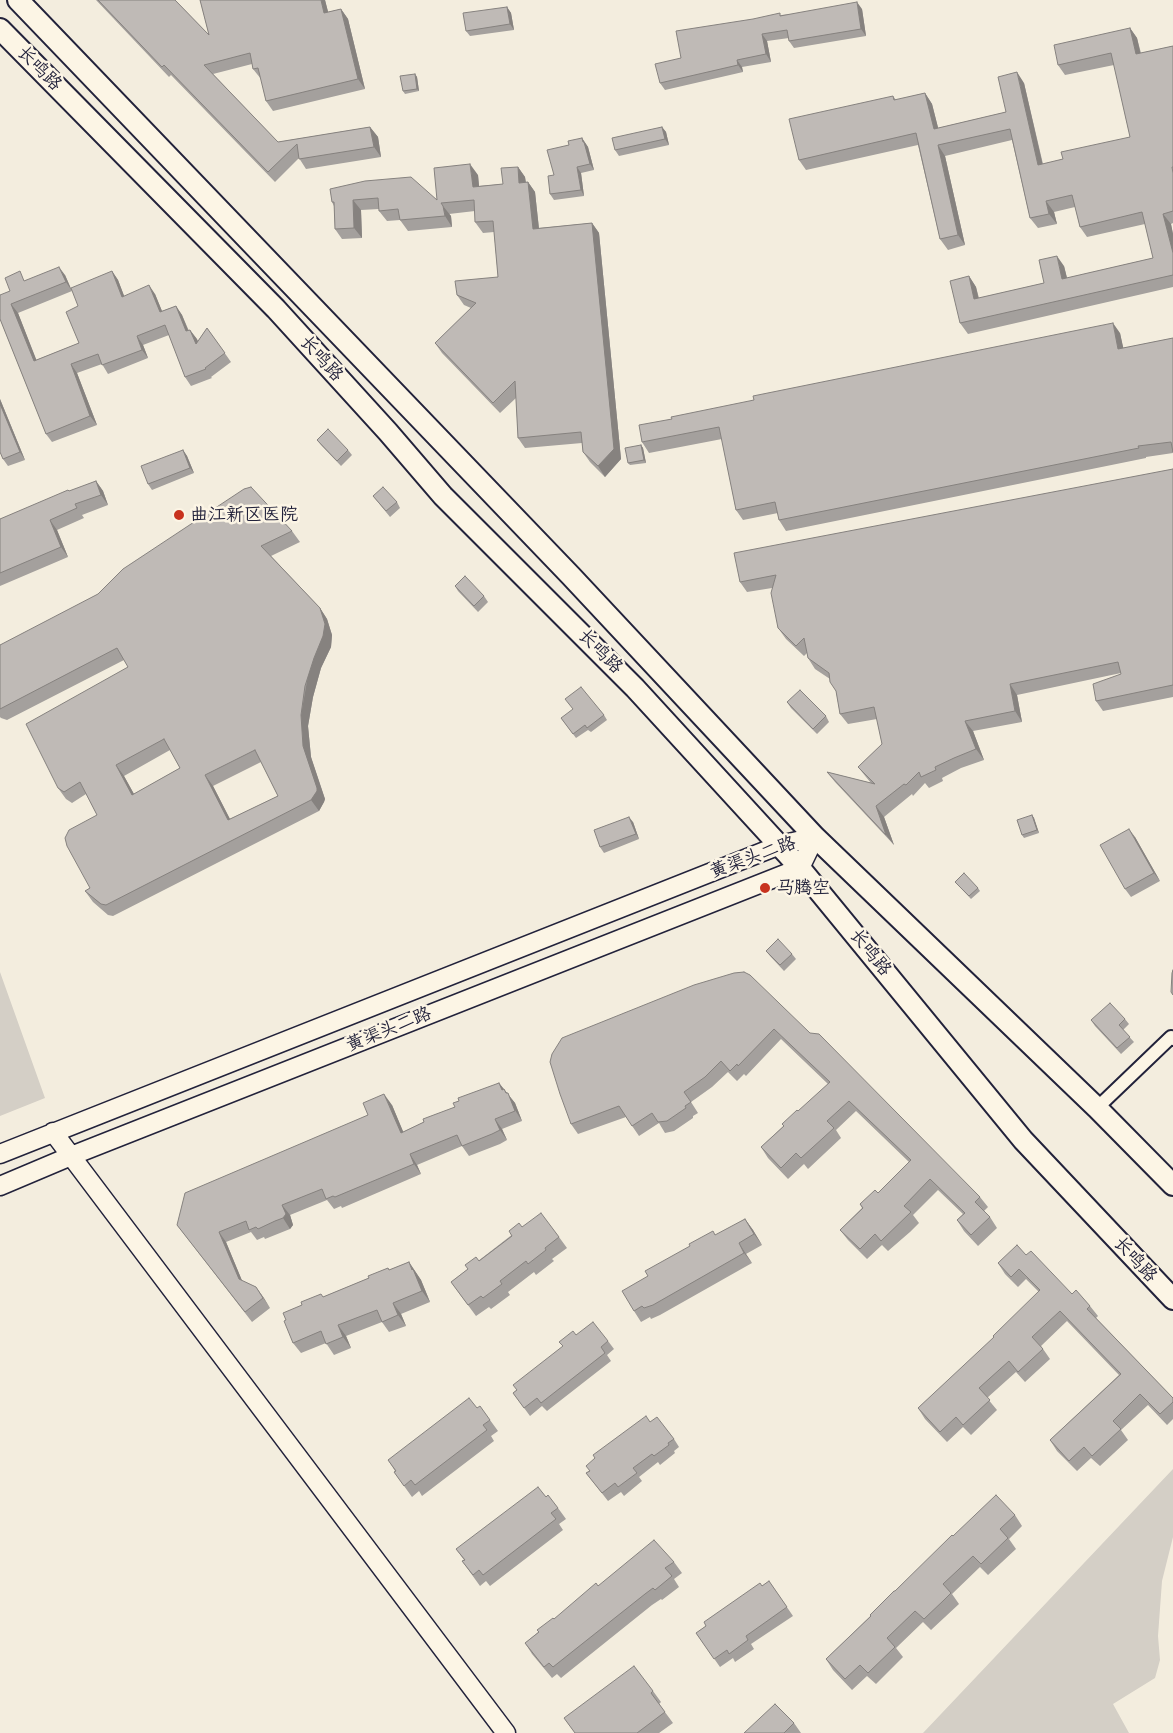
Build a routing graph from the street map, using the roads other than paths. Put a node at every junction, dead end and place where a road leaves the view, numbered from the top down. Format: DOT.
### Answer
graph roads {
  1 [pos="18,0"];
  2 [pos="0,30"];
  3 [pos="814,837"];
  4 [pos="780,845"];
  5 [pos="800,868"];
  6 [pos="1173,1040"];
  7 [pos="1097,1108"];
  8 [pos="53,1132"];
  9 [pos="0,1154"];
  10 [pos="71,1156"];
  11 [pos="1173,1185"];
  12 [pos="0,1186"];
  13 [pos="1173,1299"];
  14 [pos="506,1733"];
  1 -- 3 [label="main road, 长鸣路"];
  2 -- 4 [label="main road, 长鸣路"];
  3 -- 4 [label="main road, 黄渠头二路"];
  3 -- 5 [label="main road, 黄渠头二路"];
  3 -- 7 [label="main road, 长鸣路"];
  4 -- 5 [label="main road, 长鸣路"];
  4 -- 8 [label="main road, 黄渠头二路"];
  5 -- 10 [label="main road, 黄渠头二路"];
  5 -- 13 [label="main road, 长鸣路"];
  6 -- 7 [label="street"];
  7 -- 11 [label="main road, 长鸣路"];
  8 -- 9 [label="main road, 黄渠头二路"];
  8 -- 10 [label="main road"];
  10 -- 12 [label="main road, 黄渠头二路"];
  10 -- 14 [label="main road"];
}
